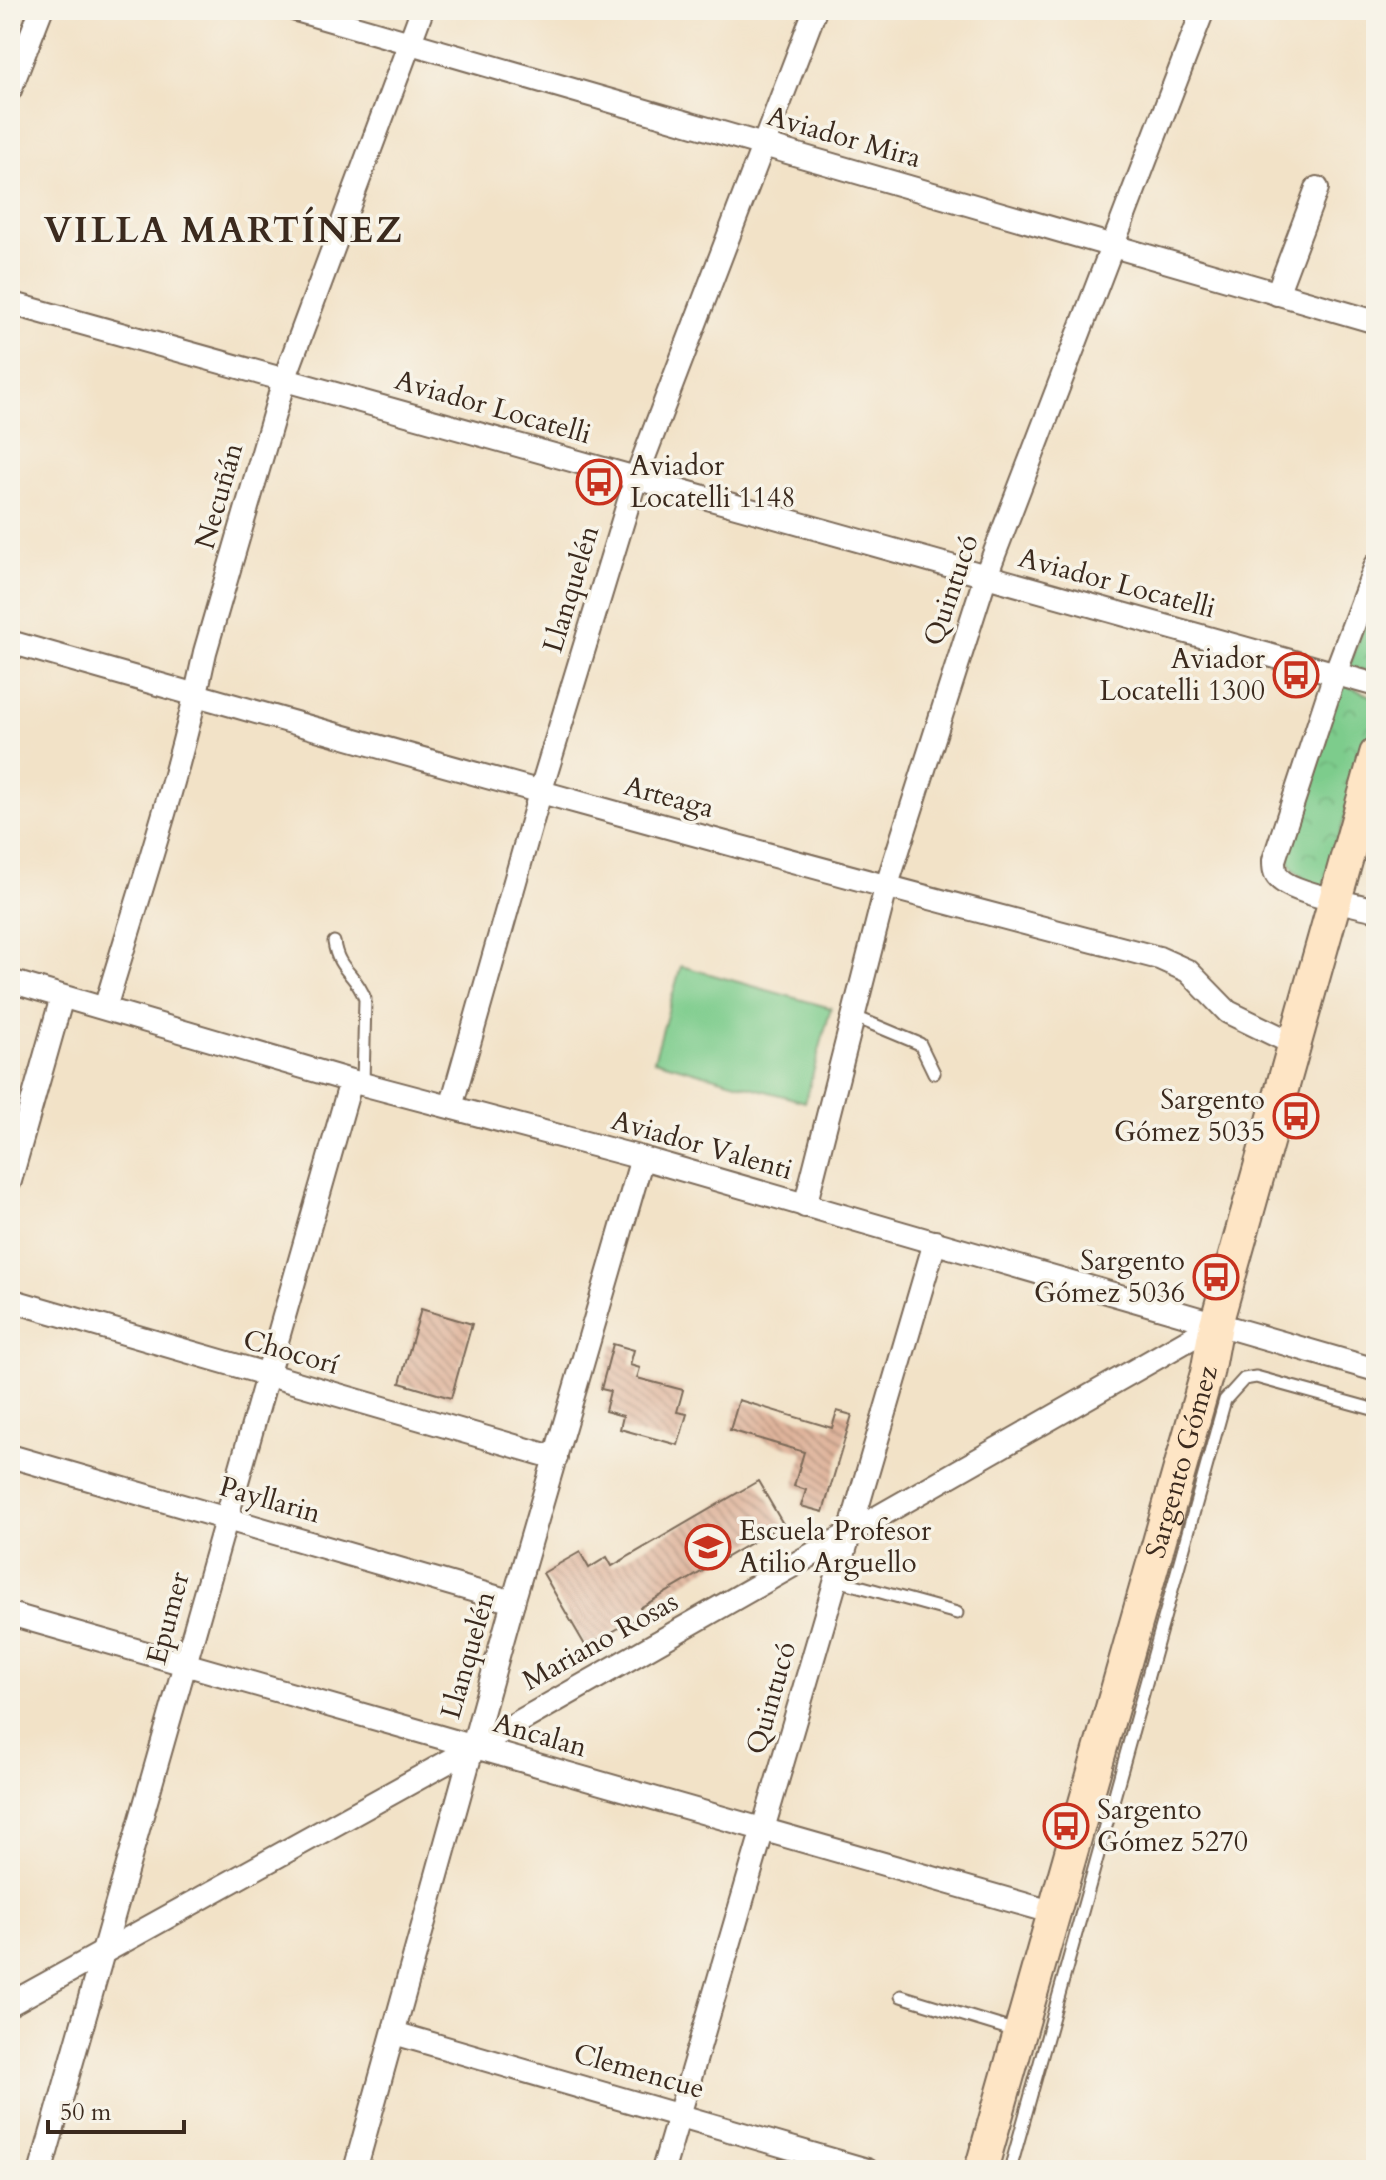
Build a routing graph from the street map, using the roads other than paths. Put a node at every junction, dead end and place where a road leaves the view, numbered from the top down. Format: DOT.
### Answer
graph roads {
  1 [pos="41,10"];
  2 [pos="296,10"];
  3 [pos="422,10"];
  4 [pos="815,10"];
  5 [pos="1203,10"];
  6 [pos="409,42"];
  7 [pos="10,90"];
  8 [pos="762,145"];
  9 [pos="1317,188"];
  10 [pos="1112,245"];
  11 [pos="1277,294"];
  12 [pos="10,303"];
  13 [pos="1376,322"];
  14 [pos="284,380"];
  15 [pos="636,478"];
  16 [pos="1376,565"];
  17 [pos="985,578"];
  18 [pos="10,642"];
  19 [pos="1335,674"];
  20 [pos="1376,685"];
  21 [pos="196,695"];
  22 [pos="1376,754"];
  23 [pos="540,793"];
  24 [pos="886,888"];
  25 [pos="1334,898"];
  26 [pos="1376,910"];
  27 [pos="334,942"];
  28 [pos="10,981"];
  29 [pos="62,997"];
  30 [pos="105,1008"];
  31 [pos="853,1016"];
  32 [pos="1294,1044"];
  33 [pos="934,1073"];
  34 [pos="357,1082"];
  35 [pos="451,1107"];
  36 [pos="642,1158"];
  37 [pos="10,1181"];
  38 [pos="805,1206"];
  39 [pos="935,1242"];
  40 [pos="10,1300"];
  41 [pos="1216,1324"];
  42 [pos="1376,1370"];
  43 [pos="267,1376"];
  44 [pos="1376,1410"];
  45 [pos="10,1456"];
  46 [pos="556,1458"];
  47 [pos="226,1518"];
  48 [pos="850,1535"];
  49 [pos="837,1580"];
  50 [pos="513,1602"];
  51 [pos="957,1613"];
  52 [pos="10,1614"];
  53 [pos="186,1665"];
  54 [pos="473,1748"];
  55 [pos="764,1829"];
  56 [pos="1055,1913"];
  57 [pos="102,1952"];
  58 [pos="901,1996"];
  59 [pos="10,2004"];
  60 [pos="1020,2032"];
  61 [pos="394,2033"];
  62 [pos="679,2114"];
  63 [pos="41,2170"];
  64 [pos="355,2170"];
  65 [pos="663,2170"];
  66 [pos="867,2170"];
  67 [pos="981,2170"];
  68 [pos="1010,2170"];
  1 -- 7 [label="street"];
  2 -- 6 [label="street, Aviador Mira"];
  3 -- 6 [label="street, Necuñán"];
  4 -- 8 [label="street, Llanquelén"];
  5 -- 10 [label="street, Quintucó"];
  6 -- 8 [label="street, Aviador Mira"];
  6 -- 14 [label="street, Necuñán"];
  8 -- 10 [label="street, Aviador Mira"];
  8 -- 15 [label="street, Llanquelén"];
  9 -- 11 [label="street"];
  10 -- 11 [label="street, Aviador Mira"];
  10 -- 17 [label="street, Quintucó"];
  11 -- 13 [label="street, Aviador Mira"];
  12 -- 14 [label="street, Aviador Locatelli"];
  14 -- 15 [label="street, Aviador Locatelli"];
  14 -- 21 [label="street, Necuñán"];
  15 -- 17 [label="street, Aviador Locatelli"];
  15 -- 23 [label="street, Llanquelén"];
  16 -- 19 [label="street"];
  17 -- 19 [label="street, Aviador Locatelli"];
  17 -- 24 [label="street, Quintucó"];
  18 -- 21 [label="street, Arteaga"];
  19 -- 20 [label="street, Aviador Locatelli"];
  19 -- 25 [label="street"];
  21 -- 23 [label="street, Arteaga"];
  21 -- 30 [label="street, Necuñán"];
  22 -- 25 [label="main road, Sargento Gómez"];
  23 -- 24 [label="street, Arteaga"];
  23 -- 35 [label="street, Llanquelén"];
  24 -- 31 [label="street, Quintucó"];
  24 -- 32 [label="street, Arteaga"];
  25 -- 26 [label="street"];
  25 -- 32 [label="main road, Sargento Gómez"];
  27 -- 34 [label="lane"];
  28 -- 29 [label="street, Aviador Valenti"];
  29 -- 30 [label="street, Aviador Valenti"];
  29 -- 37 [label="street"];
  30 -- 34 [label="street, Aviador Valenti"];
  31 -- 33 [label="lane"];
  31 -- 38 [label="street, Quintucó"];
  32 -- 41 [label="main road, Sargento Gómez"];
  34 -- 35 [label="street, Aviador Valenti"];
  34 -- 43 [label="street, Epumer"];
  35 -- 36 [label="street, Aviador Valenti"];
  36 -- 38 [label="street, Aviador Valenti"];
  36 -- 46 [label="street, Llanquelén"];
  38 -- 39 [label="street, Aviador Valenti"];
  39 -- 41 [label="street, Aviador Valenti"];
  39 -- 48 [label="street, Quintucó"];
  40 -- 43 [label="street, Chocorí"];
  41 -- 42 [label="street, Aviador Valenti"];
  41 -- 48 [label="street, Mariano Rosas"];
  41 -- 56 [label="main road, Sargento Gómez"];
  43 -- 46 [label="street, Chocorí"];
  43 -- 47 [label="street, Epumer"];
  44 -- 68 [label="lane"];
  45 -- 47 [label="street, Payllarin"];
  46 -- 50 [label="street, Llanquelén"];
  47 -- 50 [label="street, Payllarin"];
  47 -- 53 [label="street, Epumer"];
  48 -- 49 [label="street, Quintucó"];
  48 -- 54 [label="street, Mariano Rosas"];
  49 -- 51 [label="lane"];
  49 -- 55 [label="street, Quintucó"];
  50 -- 54 [label="street, Llanquelén"];
  52 -- 53 [label="street, Ancalan"];
  53 -- 54 [label="street, Ancalan"];
  53 -- 57 [label="street, Epumer"];
  54 -- 55 [label="street, Ancalan"];
  54 -- 57 [label="street, Mariano Rosas"];
  54 -- 61 [label="street, Llanquelén"];
  55 -- 56 [label="street, Ancalan"];
  55 -- 62 [label="street, Quintucó"];
  56 -- 60 [label="main road, Sargento Gómez"];
  57 -- 59 [label="street, Mariano Rosas"];
  57 -- 63 [label="street, Epumer"];
  58 -- 60 [label="lane"];
  60 -- 67 [label="main road, Sargento Gómez"];
  61 -- 62 [label="street, Clemencue"];
  61 -- 64 [label="street, Llanquelén"];
  62 -- 65 [label="street, Quintucó"];
  62 -- 66 [label="street, Clemencue"];
}
